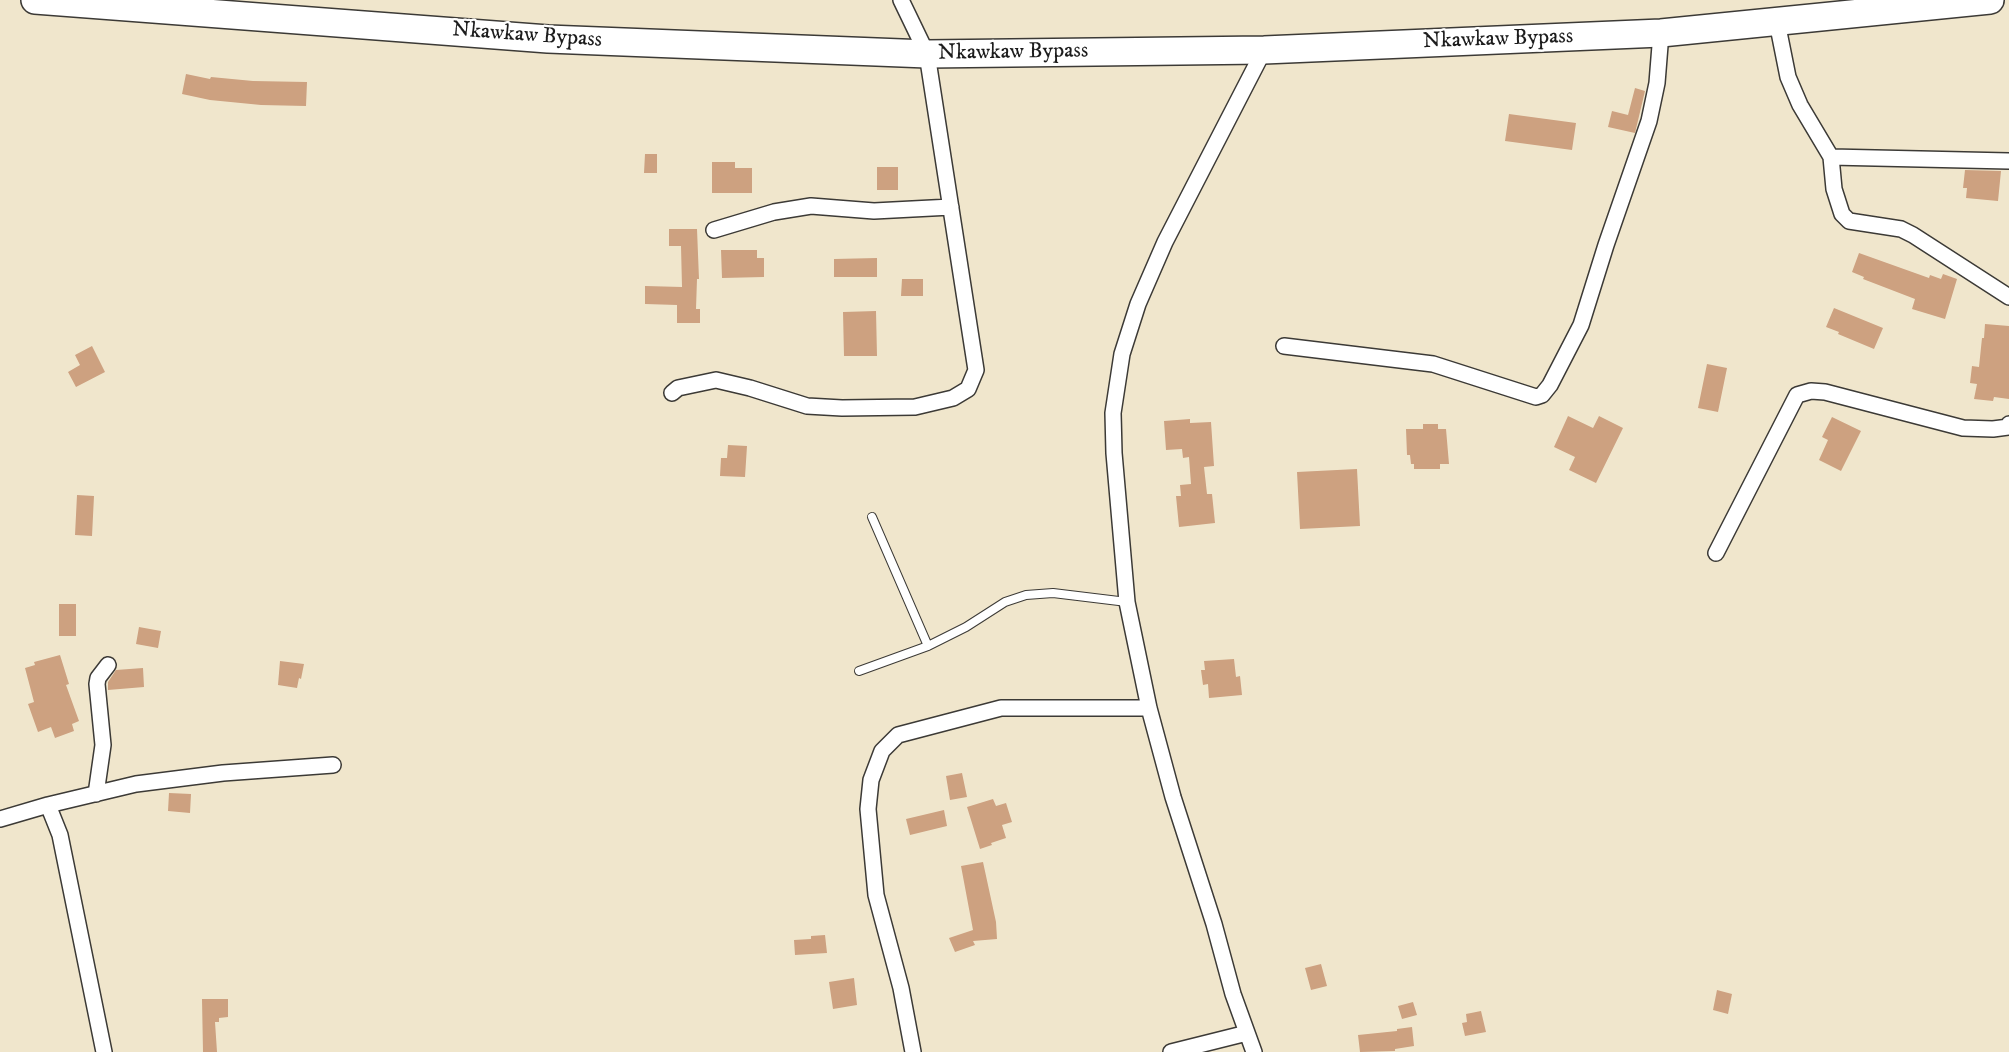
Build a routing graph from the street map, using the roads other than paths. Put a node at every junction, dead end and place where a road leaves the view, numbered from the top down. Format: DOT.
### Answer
graph roads {
  1 [pos="35,0"];
  2 [pos="901,0"];
  3 [pos="1990,0"];
  4 [pos="1777,22"];
  5 [pos="1661,33"];
  6 [pos="1264,50"];
  7 [pos="927,54"];
  8 [pos="1831,157"];
  9 [pos="2009,161"];
  10 [pos="951,207"];
  11 [pos="714,230"];
  12 [pos="2009,297"];
  13 [pos="1284,346"];
  14 [pos="672,393"];
  15 [pos="2009,426"];
  16 [pos="872,517"];
  17 [pos="1716,553"];
  18 [pos="1127,602"];
  19 [pos="928,645"];
  20 [pos="108,665"];
  21 [pos="858,671"];
  22 [pos="1149,708"];
  23 [pos="333,765"];
  24 [pos="96,794"];
  25 [pos="48,805"];
  26 [pos="0,819"];
  27 [pos="1247,1033"];
  28 [pos="104,1052"];
  29 [pos="913,1052"];
  30 [pos="1171,1052"];
  31 [pos="1254,1052"];
  1 -- 7 [label="highway, Nkawkaw Bypass"];
  2 -- 7 [label="street"];
  3 -- 4 [label="highway, Nkawkaw Bypass"];
  4 -- 5 [label="highway, Nkawkaw Bypass"];
  4 -- 8 [label="street"];
  5 -- 6 [label="highway, Nkawkaw Bypass"];
  5 -- 13 [label="street"];
  6 -- 7 [label="highway, Nkawkaw Bypass"];
  6 -- 18 [label="street"];
  7 -- 10 [label="street"];
  8 -- 9 [label="street"];
  8 -- 12 [label="street"];
  10 -- 11 [label="street"];
  10 -- 14 [label="street"];
  15 -- 17 [label="street"];
  16 -- 19 [label="lane"];
  18 -- 19 [label="lane"];
  18 -- 22 [label="street"];
  19 -- 21 [label="lane"];
  20 -- 24 [label="street"];
  22 -- 27 [label="street"];
  22 -- 29 [label="street"];
  23 -- 24 [label="street"];
  24 -- 25 [label="street"];
  25 -- 26 [label="street"];
  25 -- 28 [label="street"];
  27 -- 30 [label="street"];
  27 -- 31 [label="street"];
}
